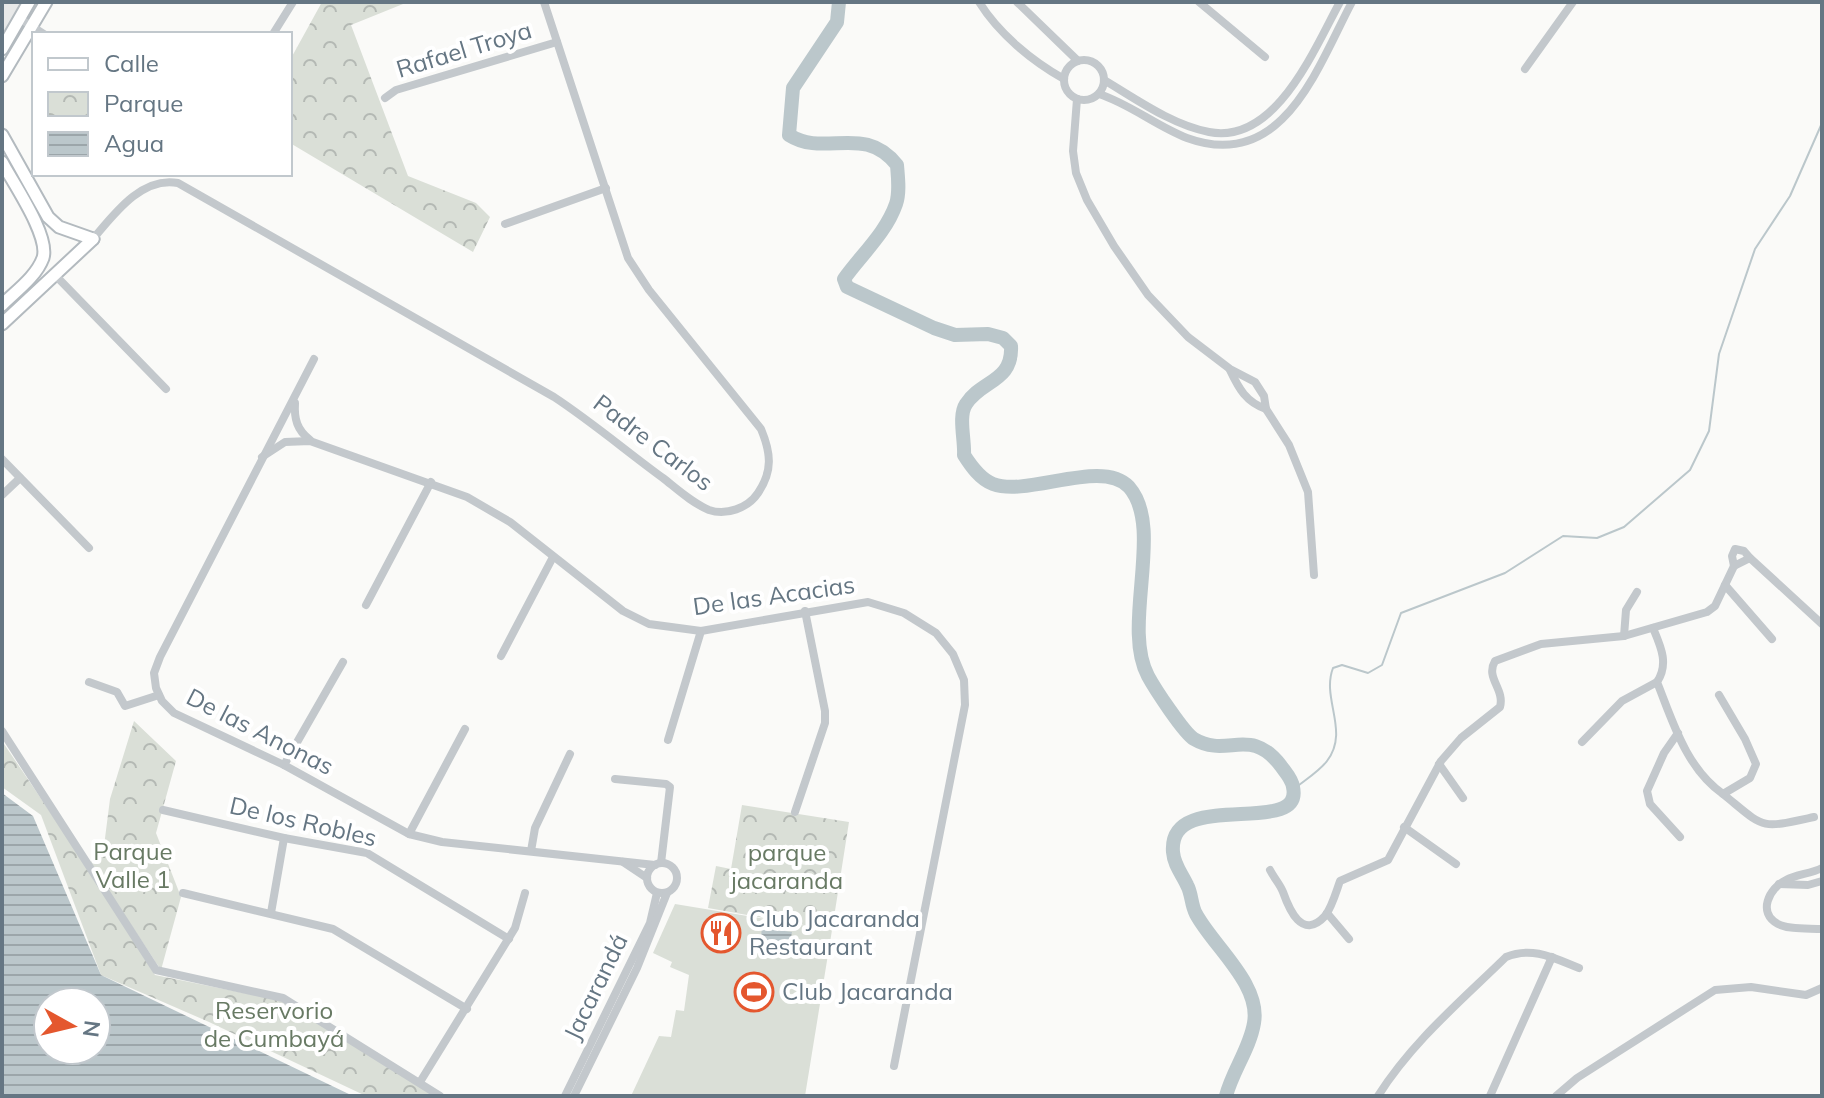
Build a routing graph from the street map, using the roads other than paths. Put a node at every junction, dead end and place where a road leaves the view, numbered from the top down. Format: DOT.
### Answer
graph roads {
  1 [pos="29,2"];
  2 [pos="46,2"];
  3 [pos="293,2"];
  4 [pos="544,2"];
  5 [pos="979,2"];
  6 [pos="1017,2"];
  7 [pos="1199,2"];
  8 [pos="1340,2"];
  9 [pos="1352,2"];
  10 [pos="1573,2"];
  11 [pos="19,18"];
  12 [pos="32,26"];
  13 [pos="41,32"];
  14 [pos="274,32"];
  15 [pos="557,42"];
  16 [pos="2,49"];
  17 [pos="1265,57"];
  18 [pos="1078,61"];
  19 [pos="1525,69"];
  20 [pos="2,76"];
  21 [pos="1064,79"];
  22 [pos="1104,80"];
  23 [pos="1099,94"];
  24 [pos="385,98"];
  25 [pos="1077,99"];
  26 [pos="2,135"];
  27 [pos="2,162"];
  28 [pos="606,188"];
  29 [pos="40,203"];
  30 [pos="28,210"];
  31 [pos="505,224"];
  32 [pos="93,239"];
  33 [pos="39,264"];
  34 [pos="55,275"];
  35 [pos="2,305"];
  36 [pos="2,324"];
  37 [pos="314,359"];
  38 [pos="1230,369"];
  39 [pos="166,389"];
  40 [pos="295,399"];
  41 [pos="1266,409"];
  42 [pos="310,441"];
  43 [pos="262,457"];
  44 [pos="2,459"];
  45 [pos="20,478"];
  46 [pos="431,482"];
  47 [pos="2,495"];
  48 [pos="89,548"];
  49 [pos="553,557"];
  50 [pos="1750,558"];
  51 [pos="1734,566"];
  52 [pos="1314,575"];
  53 [pos="1725,585"];
  54 [pos="1637,592"];
  55 [pos="366,605"];
  56 [pos="805,611"];
  57 [pos="1822,624"];
  58 [pos="1653,628"];
  59 [pos="701,631"];
  60 [pos="1624,636"];
  61 [pos="1772,639"];
  62 [pos="501,656"];
  63 [pos="343,662"];
  64 [pos="89,682"];
  65 [pos="1657,682"];
  66 [pos="159,695"];
  67 [pos="1719,695"];
  68 [pos="465,729"];
  69 [pos="2,731"];
  70 [pos="1678,733"];
  71 [pos="668,740"];
  72 [pos="1582,742"];
  73 [pos="570,754"];
  74 [pos="1439,764"];
  75 [pos="284,765"];
  76 [pos="615,779"];
  77 [pos="1723,794"];
  78 [pos="1463,798"];
  79 [pos="163,810"];
  80 [pos="795,812"];
  81 [pos="1814,817"];
  82 [pos="1404,827"];
  83 [pos="409,834"];
  84 [pos="1680,837"];
  85 [pos="284,838"];
  86 [pos="531,851"];
  87 [pos="619,860"];
  88 [pos="658,864"];
  89 [pos="1456,864"];
  90 [pos="1822,868"];
  91 [pos="1270,870"];
  92 [pos="647,878"];
  93 [pos="1822,881"];
  94 [pos="1779,884"];
  95 [pos="183,893"];
  96 [pos="525,893"];
  97 [pos="662,893"];
  98 [pos="271,913"];
  99 [pos="1327,913"];
  100 [pos="1822,929"];
  101 [pos="509,939"];
  102 [pos="1349,939"];
  103 [pos="1552,957"];
  104 [pos="1579,968"];
  105 [pos="1822,988"];
  106 [pos="467,1009"];
  107 [pos="592,1050"];
  108 [pos="894,1066"];
  109 [pos="420,1082"];
  110 [pos="440,1096"];
  111 [pos="565,1096"];
  112 [pos="574,1096"];
  113 [pos="1378,1096"];
  114 [pos="1490,1096"];
  115 [pos="1556,1096"];
  1 -- 11 [label="street"];
  2 -- 12 [label="street"];
  3 -- 14 [label="street"];
  4 -- 15 [label="street, Padre Carlos"];
  5 -- 21 [label="street"];
  6 -- 18 [label="street"];
  7 -- 17 [label="street"];
  8 -- 22 [label="street"];
  9 -- 23 [label="street"];
  10 -- 19 [label="street"];
  11 -- 12 [label="street"];
  11 -- 16 [label="street"];
  12 -- 13 [label="street"];
  12 -- 20 [label="street"];
  15 -- 24 [label="street, Rafael Troya"];
  15 -- 28 [label="street, Padre Carlos"];
  18 -- 21 [label="street"];
  18 -- 22 [label="street"];
  21 -- 25 [label="street"];
  22 -- 23 [label="street"];
  23 -- 25 [label="street"];
  25 -- 38 [label="street"];
  26 -- 29 [label="street"];
  27 -- 30 [label="street"];
  28 -- 31 [label="street"];
  28 -- 32 [label="street, Padre Carlos"];
  29 -- 30 [label="street"];
  29 -- 32 [label="street"];
  30 -- 33 [label="street"];
  32 -- 34 [label="street"];
  33 -- 34 [label="street"];
  33 -- 35 [label="street"];
  34 -- 36 [label="street"];
  34 -- 39 [label="street"];
  37 -- 40 [label="street, De las Anonas"];
  38 -- 41 [label="street"];
  38 -- 41 [label="street"];
  40 -- 42 [label="street"];
  40 -- 43 [label="street, De las Anonas"];
  41 -- 52 [label="street"];
  42 -- 43 [label="street"];
  42 -- 46 [label="street, De las Acacias"];
  43 -- 66 [label="street, De las Anonas"];
  44 -- 45 [label="street"];
  45 -- 47 [label="street"];
  45 -- 48 [label="street"];
  46 -- 49 [label="street, De las Acacias"];
  46 -- 55 [label="street"];
  49 -- 59 [label="street, De las Acacias"];
  49 -- 62 [label="street"];
  50 -- 51 [label="street"];
  50 -- 51 [label="street"];
  50 -- 57 [label="street"];
  51 -- 53 [label="street"];
  53 -- 58 [label="street"];
  53 -- 61 [label="street"];
  54 -- 60 [label="street"];
  56 -- 59 [label="street, De las Acacias"];
  56 -- 80 [label="street"];
  56 -- 108 [label="street, De las Acacias"];
  58 -- 60 [label="street"];
  58 -- 65 [label="street"];
  59 -- 71 [label="street"];
  60 -- 74 [label="street"];
  63 -- 75 [label="street"];
  64 -- 66 [label="street"];
  65 -- 70 [label="street"];
  65 -- 72 [label="street"];
  66 -- 75 [label="street, De las Anonas"];
  67 -- 77 [label="street"];
  68 -- 83 [label="street"];
  69 -- 109 [label="street"];
  70 -- 77 [label="street"];
  70 -- 84 [label="street"];
  73 -- 86 [label="street"];
  74 -- 78 [label="street"];
  74 -- 82 [label="street"];
  75 -- 83 [label="street, De las Anonas"];
  76 -- 88 [label="street"];
  77 -- 81 [label="street"];
  79 -- 85 [label="street, De los Robles"];
  82 -- 89 [label="street"];
  82 -- 99 [label="street"];
  83 -- 86 [label="street, De las Anonas"];
  85 -- 98 [label="street"];
  85 -- 101 [label="street, De los Robles"];
  86 -- 87 [label="street, De las Anonas"];
  87 -- 88 [label="street, De las Anonas"];
  87 -- 92 [label="street"];
  88 -- 92 [label="street"];
  88 -- 97 [label="street"];
  90 -- 94 [label="street"];
  91 -- 99 [label="street"];
  92 -- 97 [label="street"];
  93 -- 94 [label="street"];
  94 -- 100 [label="street"];
  95 -- 98 [label="street"];
  96 -- 101 [label="street"];
  97 -- 107 [label="street, Jacarandá"];
  98 -- 106 [label="street"];
  99 -- 102 [label="street"];
  101 -- 106 [label="street"];
  103 -- 104 [label="street"];
  103 -- 113 [label="street"];
  103 -- 114 [label="street"];
  105 -- 115 [label="street"];
  106 -- 109 [label="street"];
  107 -- 111 [label="street, Jacarandá"];
  107 -- 112 [label="street, Jacarandá"];
  109 -- 110 [label="street"];
}
